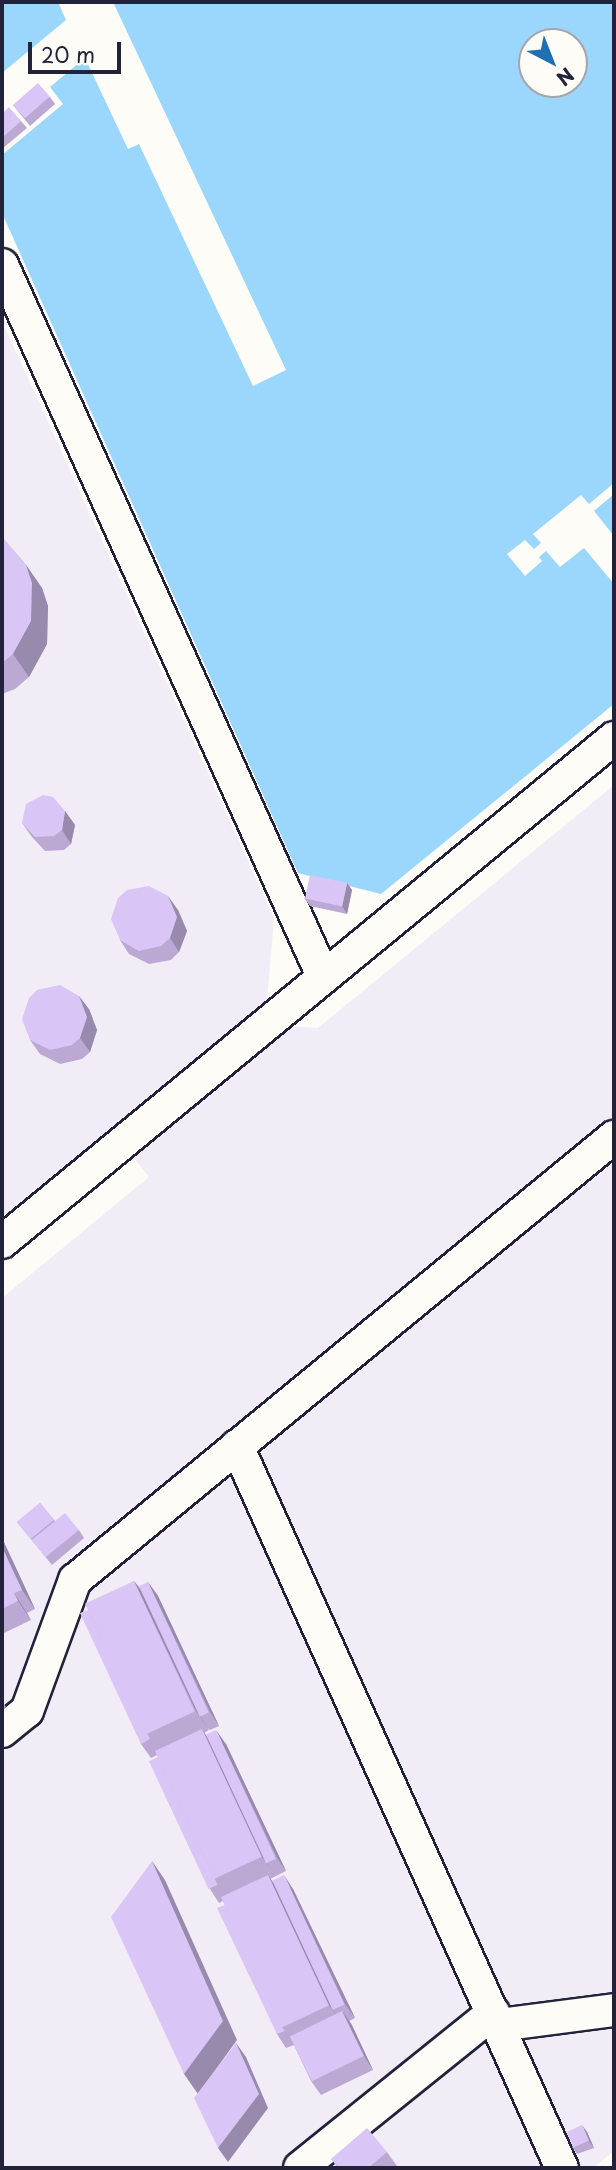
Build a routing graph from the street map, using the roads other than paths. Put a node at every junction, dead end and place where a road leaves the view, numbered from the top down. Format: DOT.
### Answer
graph roads {
  1 [pos="2,265"];
  2 [pos="614,738"];
  3 [pos="323,975"];
  4 [pos="614,1137"];
  5 [pos="2,1242"];
  6 [pos="237,1446"];
  7 [pos="2,1731"];
  8 [pos="614,2010"];
  9 [pos="496,2019"];
  10 [pos="300,2168"];
  11 [pos="562,2168"];
  1 -- 3 [label="street"];
  2 -- 3 [label="street"];
  3 -- 5 [label="street"];
  4 -- 6 [label="street"];
  6 -- 7 [label="street"];
  6 -- 9 [label="street"];
  8 -- 9 [label="street"];
  9 -- 10 [label="street"];
  9 -- 11 [label="street"];
}
